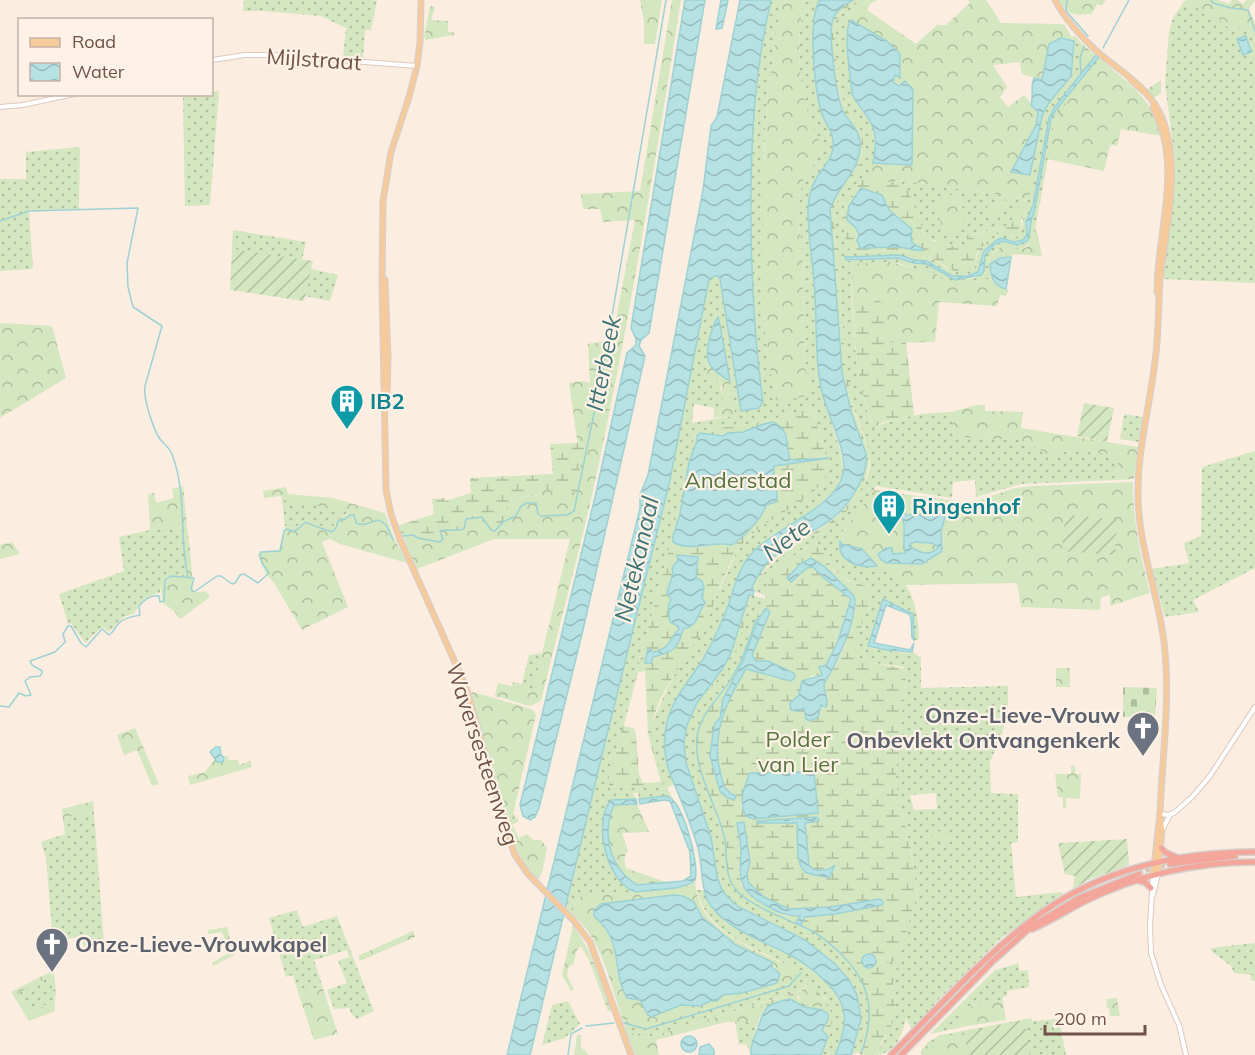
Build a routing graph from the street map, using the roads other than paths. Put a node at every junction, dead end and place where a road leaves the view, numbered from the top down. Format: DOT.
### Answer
graph roads {
  1 [pos="421,0"];
  2 [pos="1054,0"];
  3 [pos="213,60"];
  4 [pos="417,66"];
  5 [pos="65,96"];
  6 [pos="0,107"];
  7 [pos="1255,707"];
  8 [pos="1161,814"];
  9 [pos="1171,814"];
  10 [pos="1162,830"];
  11 [pos="1161,848"];
  12 [pos="1176,857"];
  13 [pos="1255,857"];
  14 [pos="1157,863"];
  15 [pos="1171,865"];
  16 [pos="1139,873"];
  17 [pos="1155,875"];
  18 [pos="1136,881"];
  19 [pos="1151,888"];
  20 [pos="1152,896"];
  21 [pos="1022,932"];
  22 [pos="632,1055"];
  23 [pos="891,1055"];
  24 [pos="901,1055"];
  25 [pos="1186,1055"];
  1 -- 4 [label="main road, Waversesteenweg"];
  2 -- 8 [label="main road"];
  3 -- 4 [label="street, Mijlstraat"];
  4 -- 22 [label="main road, Waversesteenweg"];
  5 -- 6 [label="street"];
  7 -- 9 [label="street"];
  8 -- 9 [label="street"];
  8 -- 10 [label="main road"];
  8 -- 14 [label="main road"];
  9 -- 10 [label="street"];
  10 -- 11 [label="main road"];
  11 -- 12 [label="highway"];
  11 -- 14 [label="main road"];
  12 -- 13 [label="highway"];
  12 -- 14 [label="highway"];
  13 -- 15 [label="highway"];
  13 -- 17 [label="highway"];
  14 -- 17 [label="main road"];
  14 -- 21 [label="highway"];
  16 -- 21 [label="highway"];
  17 -- 18 [label="highway"];
  17 -- 19 [label="street"];
  17 -- 20 [label="street"];
  18 -- 19 [label="highway"];
  18 -- 21 [label="highway"];
  19 -- 20 [label="street"];
  20 -- 25 [label="street"];
  21 -- 23 [label="highway"];
  21 -- 24 [label="highway"];
}
